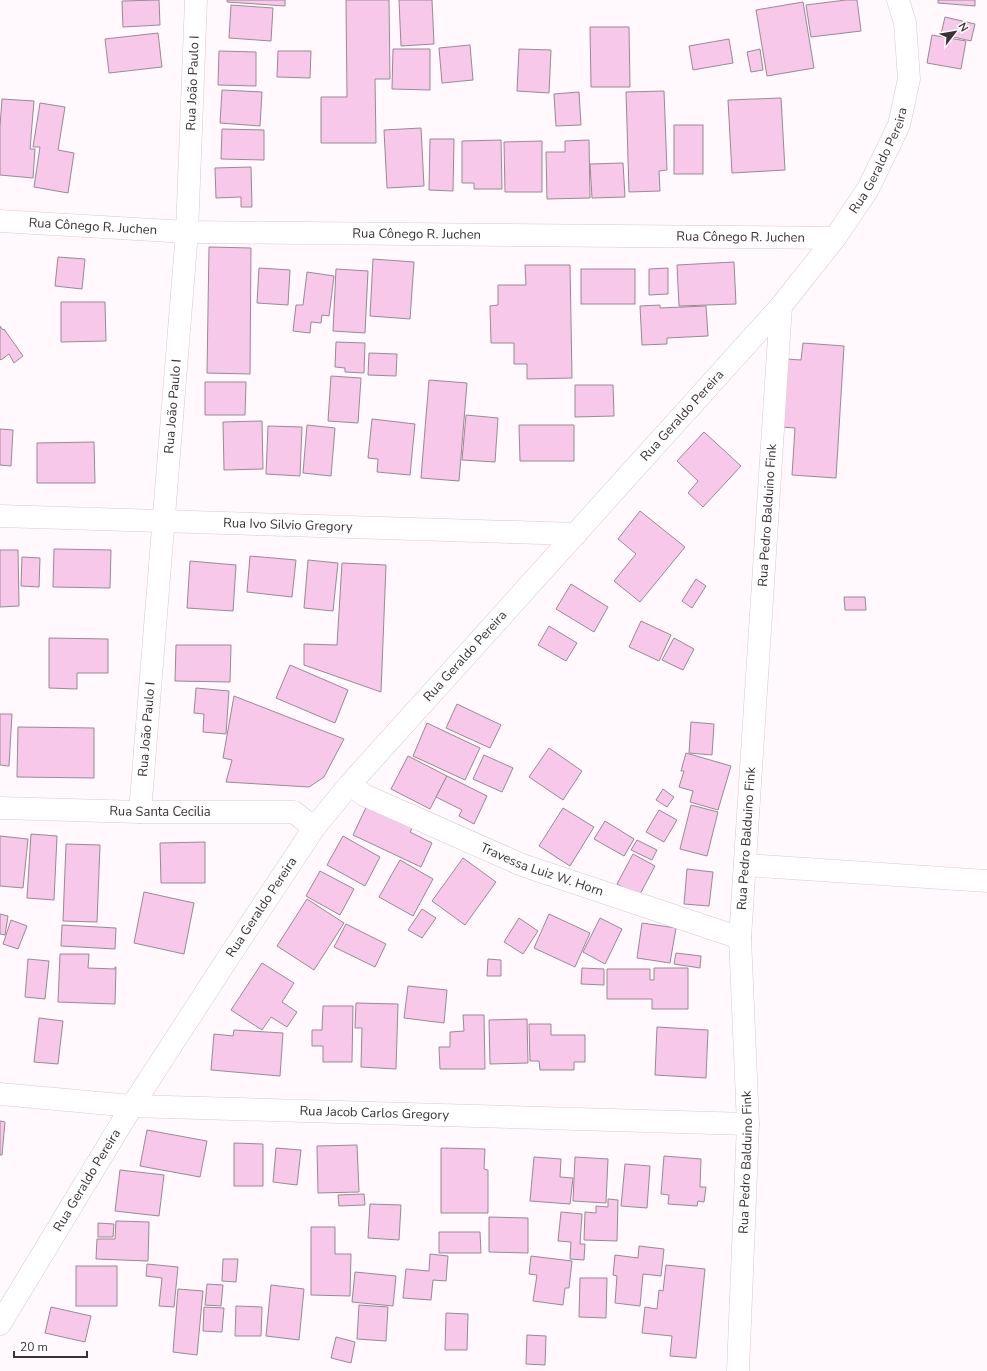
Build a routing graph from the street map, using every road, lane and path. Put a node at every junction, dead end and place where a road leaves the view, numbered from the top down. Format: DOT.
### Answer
graph roads {
  1 [pos="196,0"];
  2 [pos="898,0"];
  3 [pos="0,221"];
  4 [pos="187,232"];
  5 [pos="835,238"];
  6 [pos="781,306"];
  7 [pos="0,516"];
  8 [pos="164,521"];
  9 [pos="576,534"];
  10 [pos="350,784"];
  11 [pos="0,808"];
  12 [pos="140,812"];
  13 [pos="314,828"];
  14 [pos="745,865"];
  15 [pos="987,881"];
  16 [pos="740,938"];
  17 [pos="0,1094"];
  18 [pos="132,1106"];
  19 [pos="748,1124"];
  20 [pos="0,1324"];
  21 [pos="738,1371"];
  1 -- 4 [label="street, Rua João Paulo I"];
  2 -- 5 [label="street, Rua Geraldo Pereira"];
  3 -- 4 [label="street, Rua Cônego R. Juchen"];
  4 -- 5 [label="street, Rua Cônego R. Juchen"];
  4 -- 8 [label="street, Rua João Paulo I"];
  5 -- 6 [label="street, Rua Geraldo Pereira"];
  6 -- 9 [label="street, Rua Geraldo Pereira"];
  6 -- 14 [label="street, Rua Pedro Balduino Fink"];
  7 -- 8 [label="street, Rua Ivo Silvio Gregory"];
  8 -- 9 [label="street, Rua Ivo Silvio Gregory"];
  8 -- 12 [label="street, Rua João Paulo I"];
  9 -- 10 [label="street, Rua Geraldo Pereira"];
  10 -- 13 [label="street, Rua Geraldo Pereira"];
  10 -- 16 [label="street, Travessa Luiz W. Horn"];
  11 -- 12 [label="street, Rua Santa Cecilia"];
  12 -- 13 [label="street, Rua Santa Cecilia"];
  13 -- 18 [label="street, Rua Geraldo Pereira"];
  14 -- 15 [label="street"];
  14 -- 16 [label="street, Rua Pedro Balduino Fink"];
  16 -- 19 [label="street, Rua Pedro Balduino Fink"];
  17 -- 18 [label="street, Rua Jacob Carlos Gregory"];
  18 -- 19 [label="street, Rua Jacob Carlos Gregory"];
  18 -- 20 [label="street, Rua Geraldo Pereira"];
  19 -- 21 [label="street, Rua Pedro Balduino Fink"];
}
